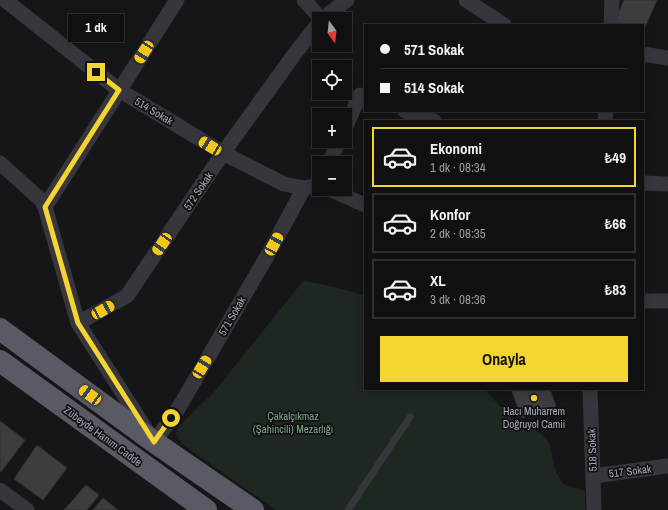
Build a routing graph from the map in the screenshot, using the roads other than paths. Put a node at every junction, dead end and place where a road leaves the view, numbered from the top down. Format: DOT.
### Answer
graph roads {
  1 [pos="5,0"];
  2 [pos="177,0"];
  3 [pos="304,0"];
  4 [pos="347,0"];
  5 [pos="466,0"];
  6 [pos="612,0"];
  7 [pos="315,12"];
  8 [pos="331,12"];
  9 [pos="502,24"];
  10 [pos="611,24"];
  11 [pos="312,32"];
  12 [pos="644,54"];
  13 [pos="668,58"];
  14 [pos="119,90"];
  15 [pos="362,96"];
  16 [pos="408,112"];
  17 [pos="352,115"];
  18 [pos="431,120"];
  19 [pos="224,153"];
  20 [pos="0,163"];
  21 [pos="644,183"];
  22 [pos="668,184"];
  23 [pos="312,186"];
  24 [pos="304,188"];
  25 [pos="345,196"];
  26 [pos="364,205"];
  27 [pos="45,207"];
  28 [pos="644,301"];
  29 [pos="668,301"];
  30 [pos="78,323"];
  31 [pos="0,329"];
  32 [pos="0,361"];
  33 [pos="590,390"];
  34 [pos="410,417"];
  35 [pos="154,442"];
  36 [pos="668,466"];
  37 [pos="592,476"];
  38 [pos="0,490"];
  39 [pos="27,510"];
  40 [pos="206,510"];
  41 [pos="253,510"];
  42 [pos="348,510"];
  43 [pos="594,510"];
  1 -- 14 [label="street, 514 Sokak"];
  2 -- 14 [label="street"];
  3 -- 7 [label="street"];
  4 -- 8 [label="street"];
  5 -- 9 [label="street"];
  6 -- 10 [label="street"];
  11 -- 19 [label="street, 572 Sokak"];
  12 -- 13 [label="street"];
  14 -- 19 [label="street, 514 Sokak"];
  14 -- 27 [label="street"];
  15 -- 17 [label="street"];
  16 -- 18 [label="street"];
  19 -- 24 [label="street, 514 Sokak"];
  19 -- 30 [label="street, 572 Sokak"];
  20 -- 27 [label="street"];
  21 -- 22 [label="street"];
  23 -- 24 [label="street, 514 Sokak"];
  24 -- 35 [label="street, 571 Sokak"];
  25 -- 26 [label="street"];
  27 -- 30 [label="street"];
  28 -- 29 [label="street"];
  30 -- 35 [label="street"];
  31 -- 35 [label="highway"];
  32 -- 40 [label="highway, Zübeyde Hanım Cadde"];
  33 -- 37 [label="street, 518 Sokak"];
  34 -- 42 [label="lane"];
  35 -- 41 [label="highway"];
  36 -- 37 [label="street, 517 Sokak"];
  37 -- 43 [label="street, 518 Sokak"];
  38 -- 39 [label="street"];
}
